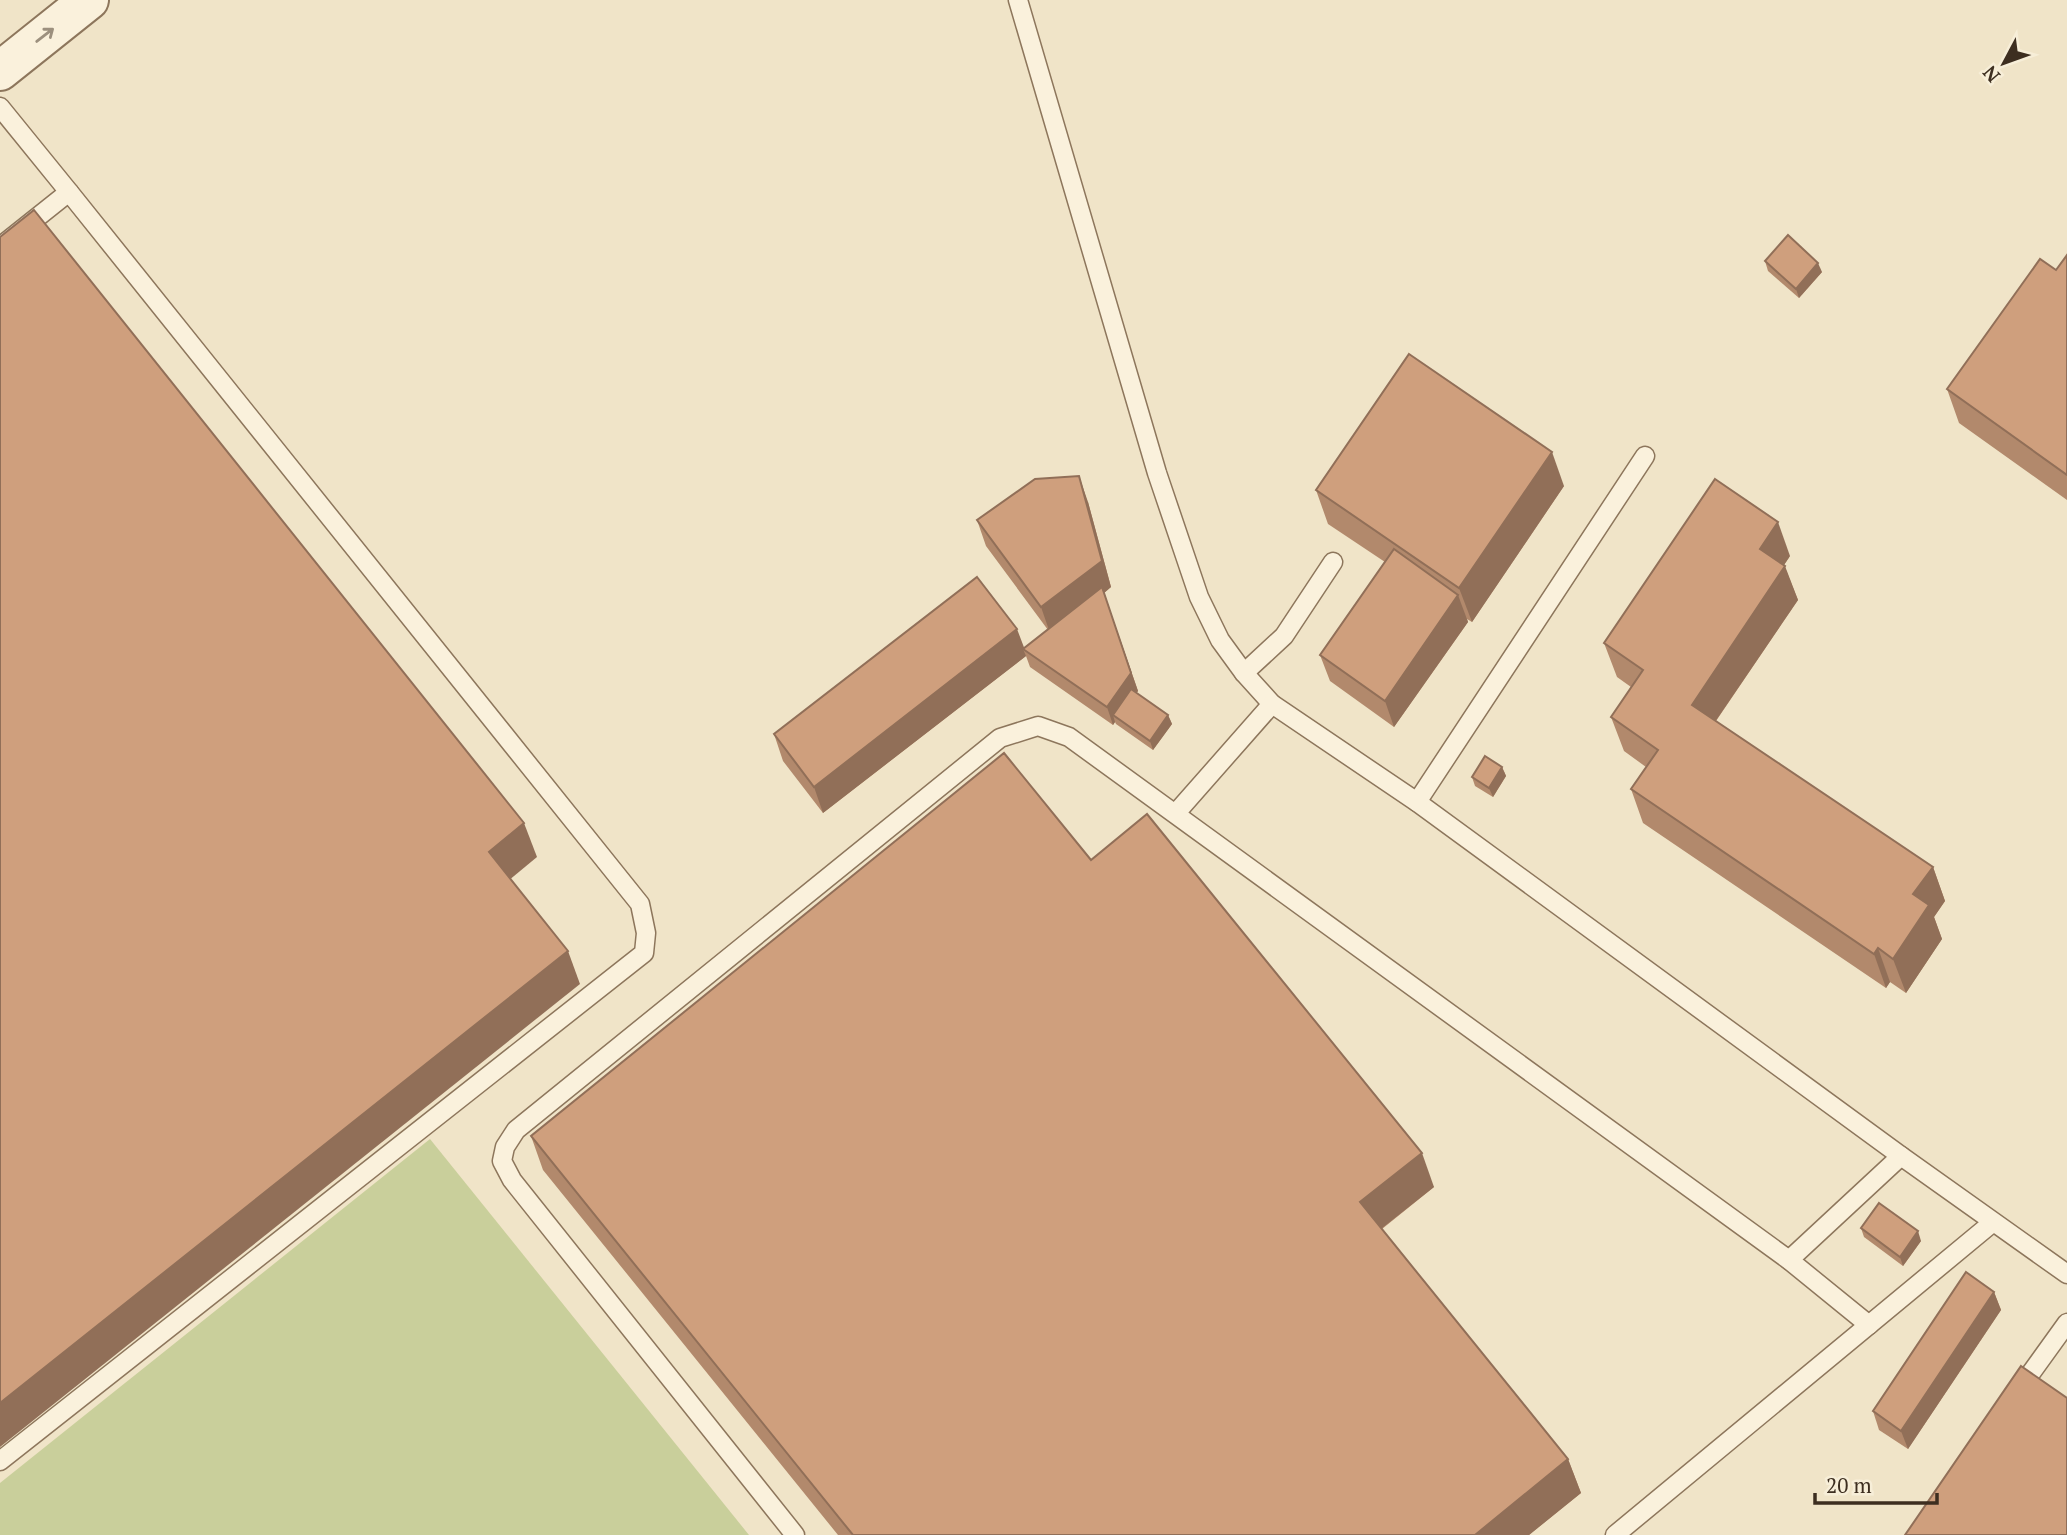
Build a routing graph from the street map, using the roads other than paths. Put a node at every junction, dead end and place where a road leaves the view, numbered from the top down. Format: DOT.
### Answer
graph roads {
  1 [pos="1018,0"];
  2 [pos="82,2"];
  3 [pos="0,71"];
  4 [pos="0,107"];
  5 [pos="69,192"];
  6 [pos="0,247"];
  7 [pos="1645,456"];
  8 [pos="1333,562"];
  9 [pos="1244,673"];
  10 [pos="1272,704"];
  11 [pos="1417,802"];
  12 [pos="1176,813"];
  13 [pos="1901,1156"];
  14 [pos="1992,1223"];
  15 [pos="1789,1260"];
  16 [pos="2067,1274"];
  17 [pos="2067,1323"];
  18 [pos="1869,1325"];
  19 [pos="2010,1401"];
  20 [pos="0,1461"];
  21 [pos="795,1535"];
  22 [pos="1615,1535"];
  1 -- 9 [label="lane"];
  3 -- 2 [label="street, one-way"];
  4 -- 5 [label="lane"];
  5 -- 6 [label="lane"];
  5 -- 20 [label="lane"];
  7 -- 11 [label="lane"];
  8 -- 9 [label="lane"];
  9 -- 10 [label="lane"];
  10 -- 11 [label="lane"];
  10 -- 12 [label="lane"];
  11 -- 13 [label="lane"];
  12 -- 15 [label="lane"];
  12 -- 21 [label="lane"];
  13 -- 14 [label="lane"];
  13 -- 15 [label="lane"];
  14 -- 16 [label="lane"];
  14 -- 18 [label="lane"];
  15 -- 18 [label="lane"];
  17 -- 19 [label="lane"];
  18 -- 22 [label="lane"];
}
